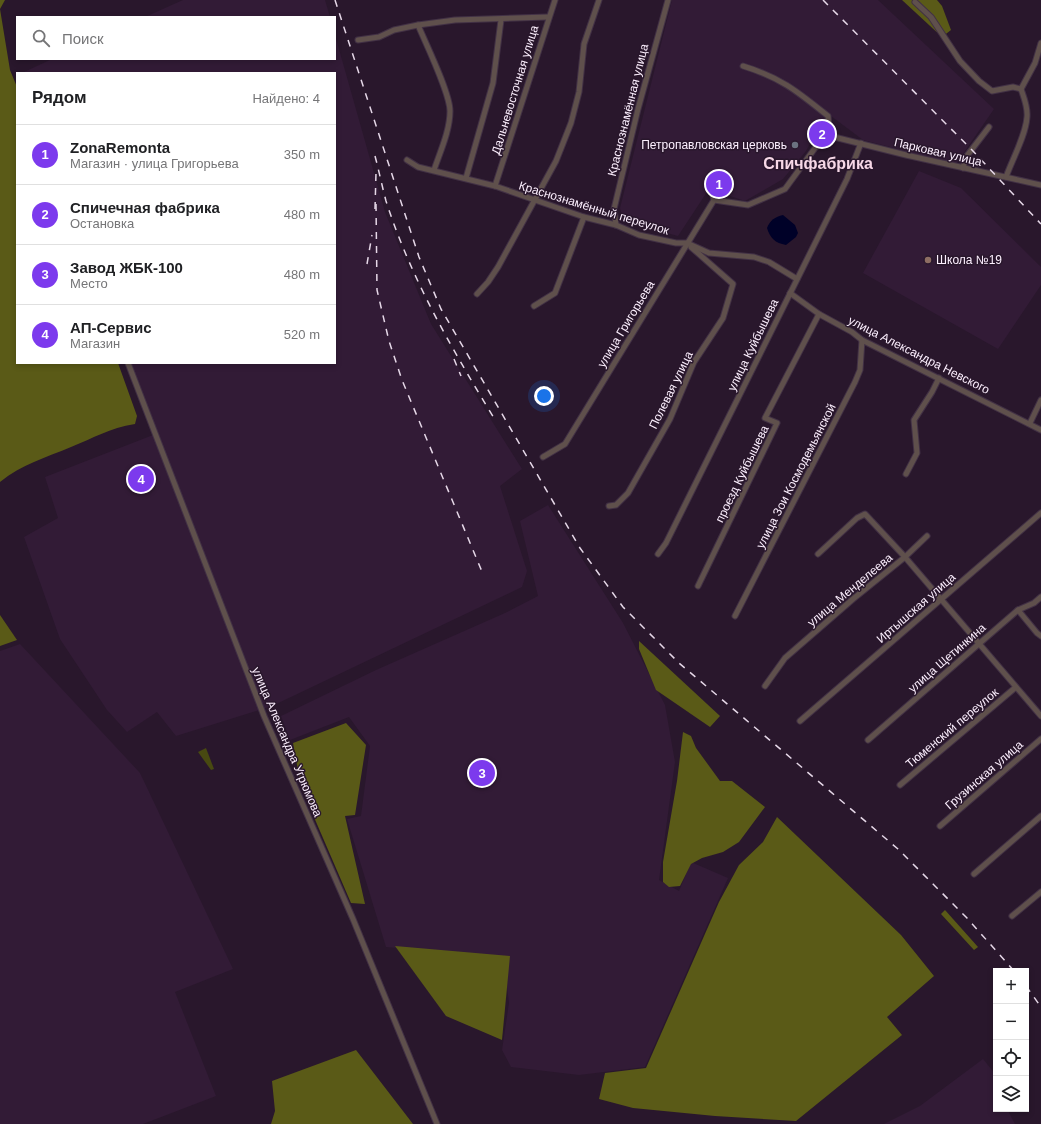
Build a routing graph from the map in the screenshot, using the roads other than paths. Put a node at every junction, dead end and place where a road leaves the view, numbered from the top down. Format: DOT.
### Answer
graph roads {
  1 [pos="554,0"];
  2 [pos="599,0"];
  3 [pos="668,0"];
  4 [pos="915,2"];
  5 [pos="548,17"];
  6 [pos="501,20"];
  7 [pos="418,25"];
  8 [pos="358,40"];
  9 [pos="1041,42"];
  10 [pos="1035,63"];
  11 [pos="743,66"];
  12 [pos="1041,66"];
  13 [pos="1022,89"];
  14 [pos="990,127"];
  15 [pos="830,136"];
  16 [pos="862,144"];
  17 [pos="407,160"];
  18 [pos="963,168"];
  19 [pos="434,170"];
  20 [pos="1006,177"];
  21 [pos="466,178"];
  22 [pos="1041,185"];
  23 [pos="495,186"];
  24 [pos="712,192"];
  25 [pos="534,200"];
  26 [pos="714,200"];
  27 [pos="584,217"];
  28 [pos="616,225"];
  29 [pos="687,243"];
  30 [pos="797,279"];
  31 [pos="790,293"];
  32 [pos="477,294"];
  33 [pos="534,306"];
  34 [pos="819,314"];
  35 [pos="862,340"];
  36 [pos="128,364"];
  37 [pos="939,378"];
  38 [pos="1041,400"];
  39 [pos="1030,423"];
  40 [pos="1041,430"];
  41 [pos="543,457"];
  42 [pos="906,474"];
  43 [pos="609,506"];
  44 [pos="1041,513"];
  45 [pos="927,536"];
  46 [pos="658,554"];
  47 [pos="818,554"];
  48 [pos="905,557"];
  49 [pos="698,586"];
  50 [pos="1041,597"];
  51 [pos="941,600"];
  52 [pos="1018,610"];
  53 [pos="735,616"];
  54 [pos="1041,636"];
  55 [pos="978,643"];
  56 [pos="765,686"];
  57 [pos="1016,687"];
  58 [pos="1041,716"];
  59 [pos="800,721"];
  60 [pos="1041,739"];
  61 [pos="868,740"];
  62 [pos="900,785"];
  63 [pos="1041,816"];
  64 [pos="940,826"];
  65 [pos="974,874"];
  66 [pos="1041,892"];
  67 [pos="1012,916"];
  68 [pos="437,1124"];
  1 -- 5 [label="street, Дальневосточная улица"];
  2 -- 25 [label="street"];
  3 -- 28 [label="street, Краснознамённая улица"];
  4 -- 13 [label="street"];
  5 -- 6 [label="street"];
  5 -- 23 [label="street, Дальневосточная улица"];
  6 -- 7 [label="street"];
  6 -- 21 [label="street"];
  7 -- 8 [label="street"];
  7 -- 19 [label="street"];
  9 -- 10 [label="street"];
  10 -- 12 [label="street"];
  10 -- 13 [label="street"];
  11 -- 15 [label="street"];
  13 -- 20 [label="street"];
  14 -- 18 [label="street"];
  15 -- 16 [label="street, Парковая улица"];
  15 -- 26 [label="street"];
  16 -- 18 [label="street, Парковая улица"];
  16 -- 30 [label="street, улица Куйбышева"];
  17 -- 19 [label="street, Краснознамённый переулок"];
  18 -- 20 [label="street, Парковая улица"];
  19 -- 21 [label="street, Краснознамённый переулок"];
  20 -- 22 [label="street, Парковая улица"];
  21 -- 23 [label="street, Краснознамённый переулок"];
  23 -- 25 [label="street, Краснознамённый переулок"];
  24 -- 26 [label="street"];
  25 -- 27 [label="street, Краснознамённый переулок"];
  25 -- 32 [label="street"];
  26 -- 29 [label="street, улица Григорьева"];
  27 -- 28 [label="street, Краснознамённый переулок"];
  27 -- 33 [label="street"];
  28 -- 29 [label="street, Краснознамённый переулок"];
  29 -- 30 [label="street, Краснознамённый переулок"];
  29 -- 41 [label="street, улица Григорьева"];
  29 -- 43 [label="street, Полевая улица"];
  30 -- 31 [label="street, улица Куйбышева"];
  31 -- 34 [label="street, улица Александра Невского"];
  31 -- 46 [label="street, улица Куйбышева"];
  34 -- 35 [label="street, улица Александра Невского"];
  34 -- 49 [label="street, проезд Куйбышева"];
  35 -- 37 [label="street, улица Александра Невского"];
  35 -- 53 [label="street, улица Зои Космодемьянской"];
  36 -- 68 [label="street, улица Александра Угрюмова"];
  37 -- 39 [label="street, улица Александра Невского"];
  37 -- 42 [label="street"];
  38 -- 39 [label="street"];
  39 -- 40 [label="street, улица Александра Невского"];
  44 -- 51 [label="street, Иртышская улица"];
  45 -- 48 [label="street, улица Менделеева"];
  47 -- 48 [label="street"];
  48 -- 51 [label="street"];
  48 -- 56 [label="street, улица Менделеева"];
  50 -- 52 [label="street, улица Щетинкина"];
  51 -- 55 [label="street"];
  51 -- 59 [label="street, Иртышская улица"];
  52 -- 54 [label="street"];
  52 -- 55 [label="street, улица Щетинкина"];
  55 -- 57 [label="street"];
  55 -- 61 [label="street, улица Щетинкина"];
  57 -- 58 [label="street"];
  57 -- 62 [label="street, Тюменский переулок"];
  60 -- 64 [label="street, Грузинская улица"];
  63 -- 65 [label="street"];
  66 -- 67 [label="street"];
}
